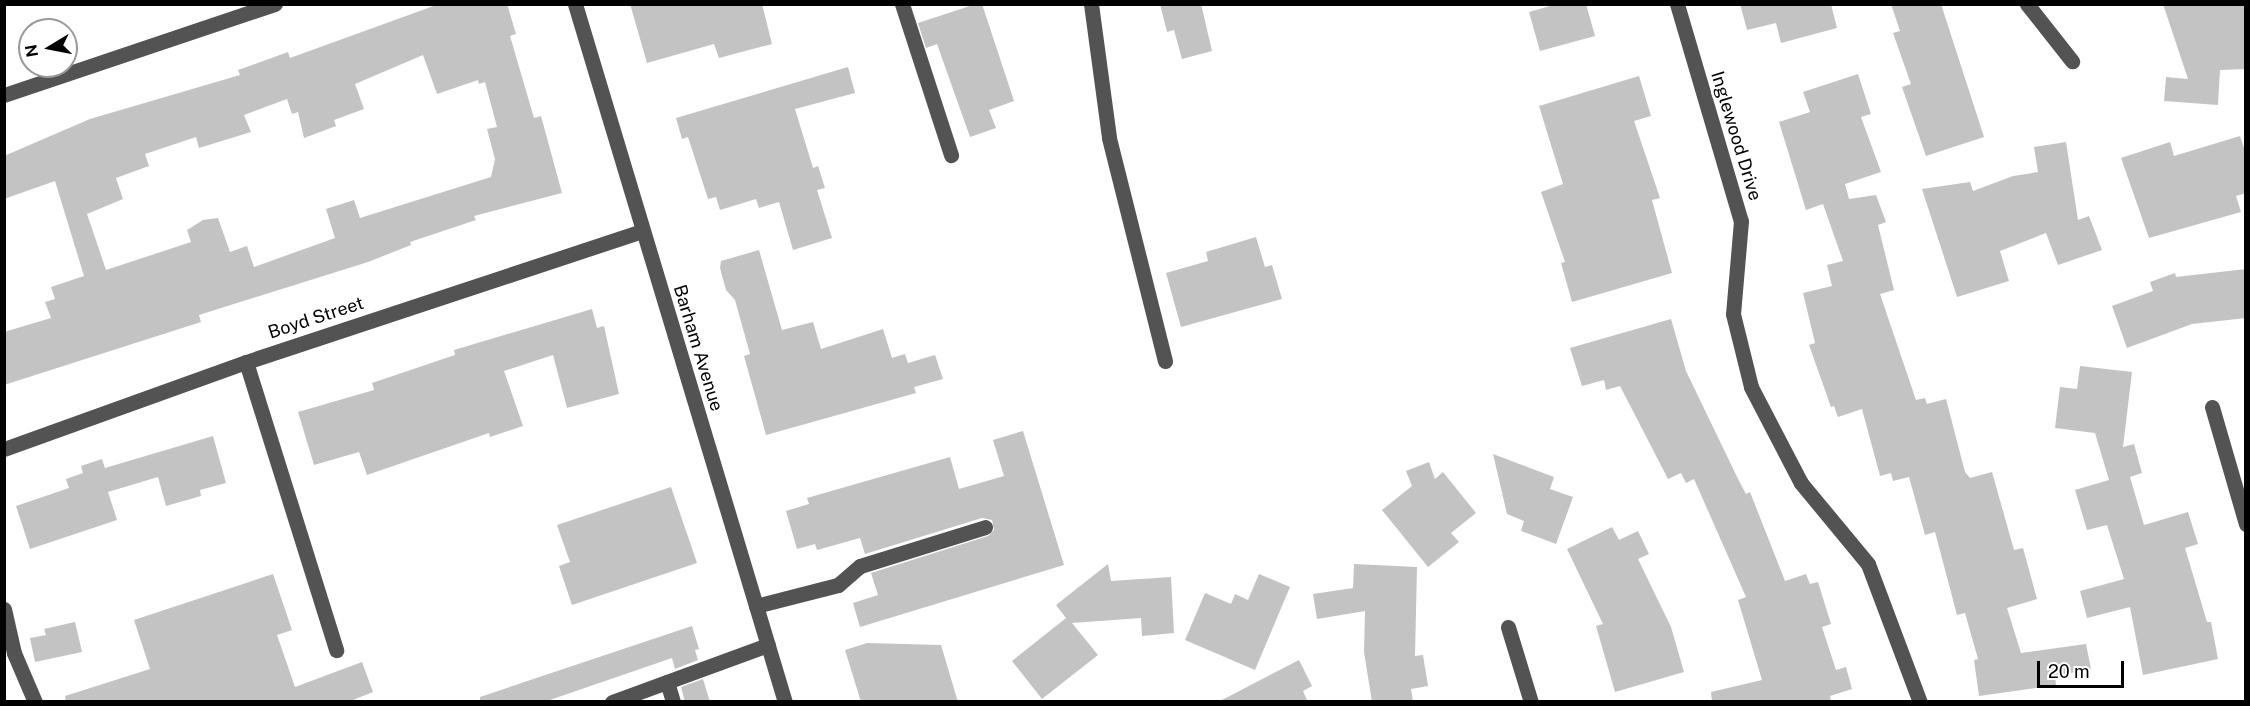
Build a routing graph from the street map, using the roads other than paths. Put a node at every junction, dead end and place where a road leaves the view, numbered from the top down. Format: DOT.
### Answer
graph roads {
  1 [pos="275,4"];
  2 [pos="575,4"];
  3 [pos="902,4"];
  4 [pos="1091,4"];
  5 [pos="1677,4"];
  6 [pos="2027,4"];
  7 [pos="2072,61"];
  8 [pos="4,95"];
  9 [pos="951,155"];
  10 [pos="641,231"];
  11 [pos="1165,361"];
  12 [pos="246,362"];
  13 [pos="2212,407"];
  14 [pos="4,448"];
  15 [pos="2246,524"];
  16 [pos="985,527"];
  17 [pos="756,606"];
  18 [pos="4,609"];
  19 [pos="1508,627"];
  20 [pos="768,645"];
  21 [pos="336,650"];
  22 [pos="666,682"];
  23 [pos="34,702"];
  24 [pos="612,702"];
  25 [pos="673,702"];
  26 [pos="785,702"];
  27 [pos="1531,702"];
  28 [pos="1920,702"];
  1 -- 8 [label="street"];
  2 -- 10 [label="street, Barham Avenue"];
  3 -- 9 [label="street"];
  4 -- 11 [label="street"];
  5 -- 28 [label="street, Inglewood Drive"];
  6 -- 7 [label="street"];
  10 -- 12 [label="street, Boyd Street"];
  10 -- 17 [label="street, Barham Avenue"];
  12 -- 14 [label="street, Boyd Street"];
  12 -- 21 [label="street"];
  13 -- 15 [label="street"];
  16 -- 17 [label="street"];
  17 -- 20 [label="street, Barham Avenue"];
  18 -- 23 [label="street"];
  19 -- 27 [label="street"];
  20 -- 22 [label="street"];
  20 -- 26 [label="street, Barham Avenue"];
  22 -- 24 [label="street"];
  22 -- 25 [label="street"];
}
